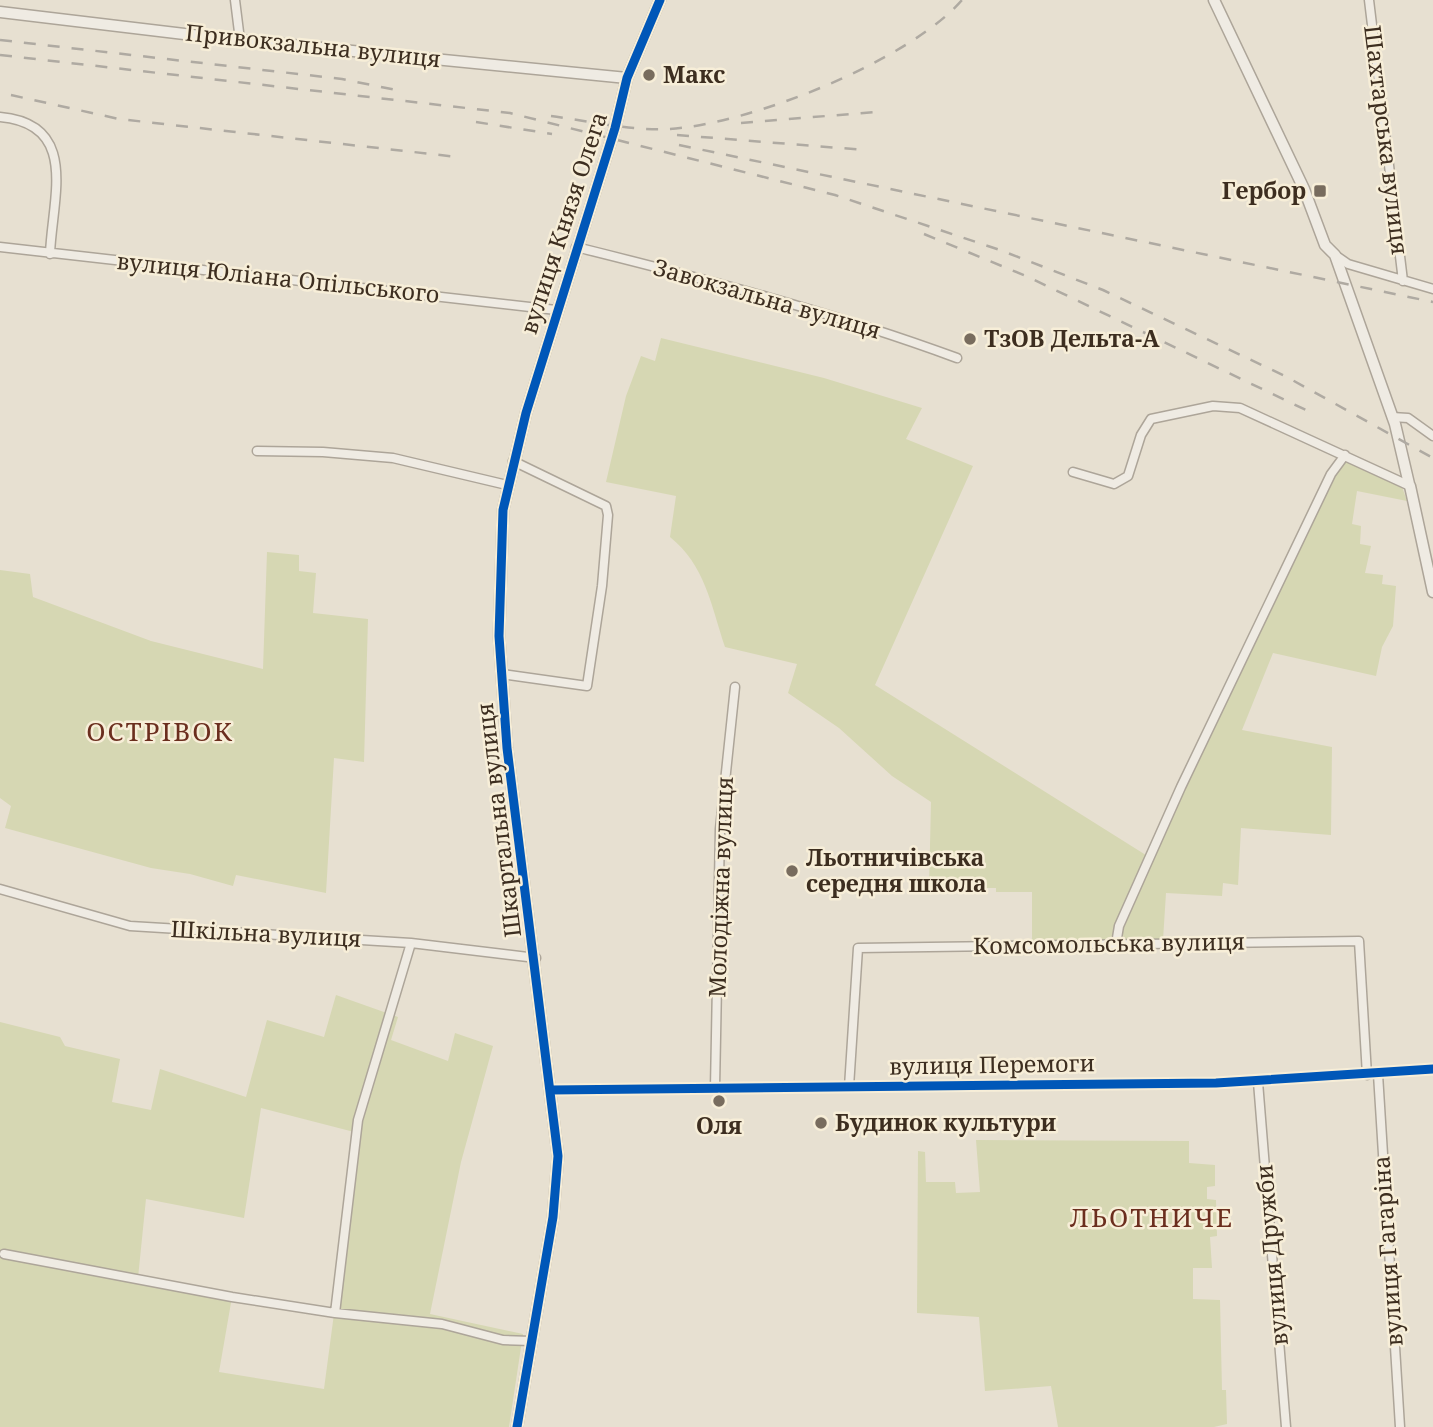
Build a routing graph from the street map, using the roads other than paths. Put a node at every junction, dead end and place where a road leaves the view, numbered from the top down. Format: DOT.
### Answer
graph roads {
  1 [pos="235,0"];
  2 [pos="660,0"];
  3 [pos="1214,0"];
  4 [pos="1369,0"];
  5 [pos="0,12"];
  6 [pos="240,40"];
  7 [pos="627,78"];
  8 [pos="0,117"];
  9 [pos="0,247"];
  10 [pos="576,247"];
  11 [pos="50,254"];
  12 [pos="1335,255"];
  13 [pos="1403,281"];
  14 [pos="1433,289"];
  15 [pos="556,310"];
  16 [pos="957,358"];
  17 [pos="1393,421"];
  18 [pos="1433,436"];
  19 [pos="257,451"];
  20 [pos="1345,455"];
  21 [pos="513,461"];
  22 [pos="1073,472"];
  23 [pos="507,485"];
  24 [pos="1409,485"];
  25 [pos="1433,592"];
  26 [pos="502,674"];
  27 [pos="735,687"];
  28 [pos="0,889"];
  29 [pos="411,943"];
  30 [pos="1115,944"];
  31 [pos="536,958"];
  32 [pos="1433,1069"];
  33 [pos="1378,1074"];
  34 [pos="1367,1075"];
  35 [pos="1258,1082"];
  36 [pos="849,1087"];
  37 [pos="715,1088"];
  38 [pos="551,1090"];
  39 [pos="4,1254"];
  40 [pos="335,1313"];
  41 [pos="531,1341"];
  42 [pos="517,1427"];
  43 [pos="1286,1427"];
  44 [pos="1400,1427"];
  1 -- 6 [label="street"];
  2 -- 7 [label="street, вулиця Князя Олега"];
  3 -- 12 [label="street"];
  4 -- 13 [label="street, Шахтарська вулиця"];
  5 -- 6 [label="street, Привокзальна вулиця"];
  6 -- 7 [label="street, Привокзальна вулиця"];
  7 -- 10 [label="street, вулиця Князя Олега"];
  8 -- 11 [label="street"];
  9 -- 11 [label="street, вулиця Юліана Опільського"];
  10 -- 15 [label="street, вулиця Князя Олега"];
  10 -- 16 [label="street, Завокзальна вулиця"];
  11 -- 15 [label="street, вулиця Юліана Опільського"];
  12 -- 13 [label="street"];
  12 -- 17 [label="street"];
  13 -- 14 [label="street"];
  15 -- 21 [label="street, вулиця Князя Олега"];
  17 -- 18 [label="street"];
  17 -- 24 [label="street"];
  19 -- 23 [label="street"];
  20 -- 22 [label="street"];
  20 -- 24 [label="street"];
  20 -- 30 [label="street"];
  21 -- 23 [label="street, Шкартальна вулиця"];
  21 -- 26 [label="street"];
  23 -- 26 [label="street, Шкартальна вулиця"];
  24 -- 25 [label="street"];
  26 -- 31 [label="street, Шкартальна вулиця"];
  27 -- 37 [label="street, Молодіжна вулиця"];
  28 -- 29 [label="street, Шкільна вулиця"];
  29 -- 31 [label="street, Шкільна вулиця"];
  29 -- 40 [label="street"];
  30 -- 34 [label="street, Комсомольська вулиця"];
  30 -- 36 [label="street, Комсомольська вулиця"];
  31 -- 38 [label="street, Шкартальна вулиця"];
  32 -- 33 [label="street, вулиця Перемоги"];
  33 -- 34 [label="street, вулиця Перемоги"];
  33 -- 44 [label="street, вулиця Гагаріна"];
  34 -- 35 [label="street, вулиця Перемоги"];
  35 -- 36 [label="street, вулиця Перемоги"];
  35 -- 43 [label="street, вулиця Дружби"];
  36 -- 37 [label="street, вулиця Перемоги"];
  37 -- 38 [label="street, вулиця Перемоги"];
  38 -- 41 [label="street, Шкартальна вулиця"];
  39 -- 40 [label="street"];
  40 -- 41 [label="street"];
  41 -- 42 [label="street, Шкартальна вулиця"];
}
